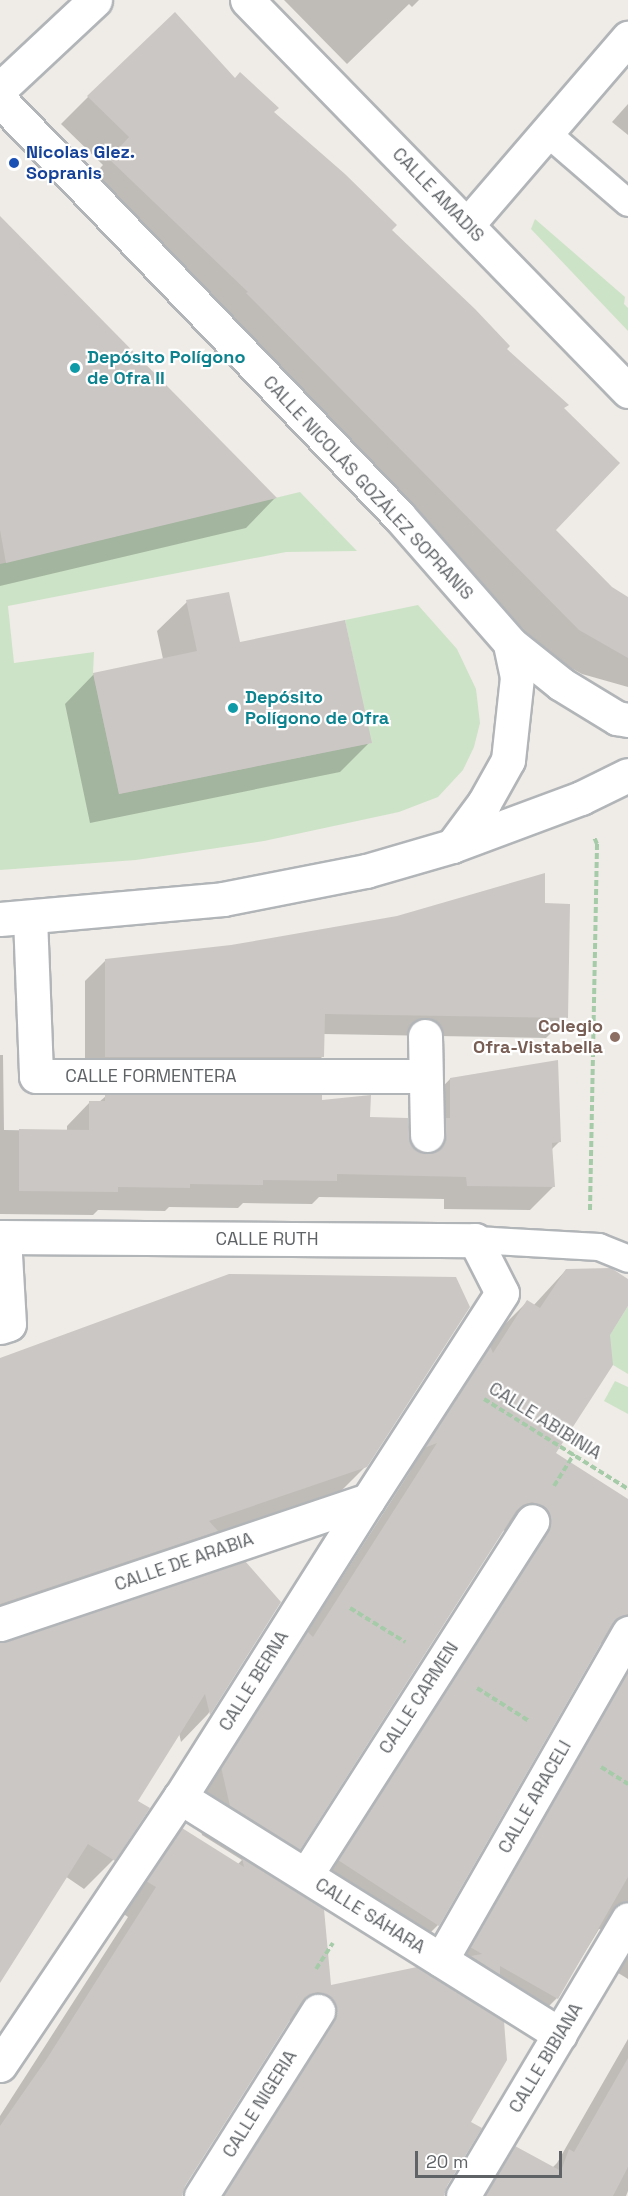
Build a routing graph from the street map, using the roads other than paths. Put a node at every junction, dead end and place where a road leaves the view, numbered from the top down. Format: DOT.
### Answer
graph roads {
  1 [pos="95,0"];
  2 [pos="247,0"];
  3 [pos="628,38"];
  4 [pos="0,89"];
  5 [pos="0,100"];
  6 [pos="547,133"];
  7 [pos="628,203"];
  8 [pos="467,225"];
  9 [pos="628,391"];
  10 [pos="510,644"];
  11 [pos="628,720"];
  12 [pos="628,775"];
  13 [pos="452,846"];
  14 [pos="15,918"];
  15 [pos="425,1036"];
  16 [pos="425,1076"];
  17 [pos="427,1135"];
  18 [pos="2,1237"];
  19 [pos="475,1240"];
  20 [pos="628,1259"];
  21 [pos="0,1328"];
  22 [pos="368,1500"];
  23 [pos="532,1521"];
  24 [pos="0,1624"];
  25 [pos="628,1633"];
  26 [pos="180,1797"];
  27 [pos="306,1875"];
  28 [pos="628,1918"];
  29 [pos="441,1960"];
  30 [pos="318,2012"];
  31 [pos="560,2034"];
  32 [pos="2,2058"];
  33 [pos="201,2196"];
  34 [pos="463,2196"];
  1 -- 4 [label="street"];
  2 -- 8 [label="street, CALLE AMADIS"];
  3 -- 6 [label="street"];
  5 -- 10 [label="street, CALLE NICOLÁS GOZÁLEZ SOPRANIS"];
  6 -- 7 [label="lane"];
  6 -- 8 [label="street"];
  8 -- 9 [label="street, CALLE AMADIS"];
  10 -- 11 [label="street, CALLE NICOLÁS GOZÁLEZ SOPRANIS"];
  10 -- 13 [label="street, CALLE NICOLÁS GOZÁLEZ SOPRANIS"];
  12 -- 13 [label="street"];
  13 -- 14 [label="street"];
  14 -- 16 [label="street, CALLE FORMENTERA"];
  15 -- 16 [label="street"];
  16 -- 17 [label="street"];
  18 -- 19 [label="street, CALLE RUTH"];
  18 -- 21 [label="street"];
  19 -- 20 [label="lane"];
  19 -- 22 [label="street, CALLE BERNA"];
  22 -- 24 [label="street, CALLE DE ARABIA"];
  22 -- 26 [label="street, CALLE BERNA"];
  23 -- 27 [label="street, CALLE CARMEN"];
  25 -- 29 [label="street, CALLE ARACELI"];
  26 -- 27 [label="street, CALLE SÁHARA"];
  26 -- 32 [label="street, CALLE BERNA"];
  27 -- 29 [label="street, CALLE SÁHARA"];
  28 -- 31 [label="street, CALLE BIBIANA"];
  29 -- 31 [label="street, CALLE SÁHARA"];
  30 -- 33 [label="street, CALLE NIGERIA"];
  31 -- 34 [label="street, CALLE BIBIANA"];
}
